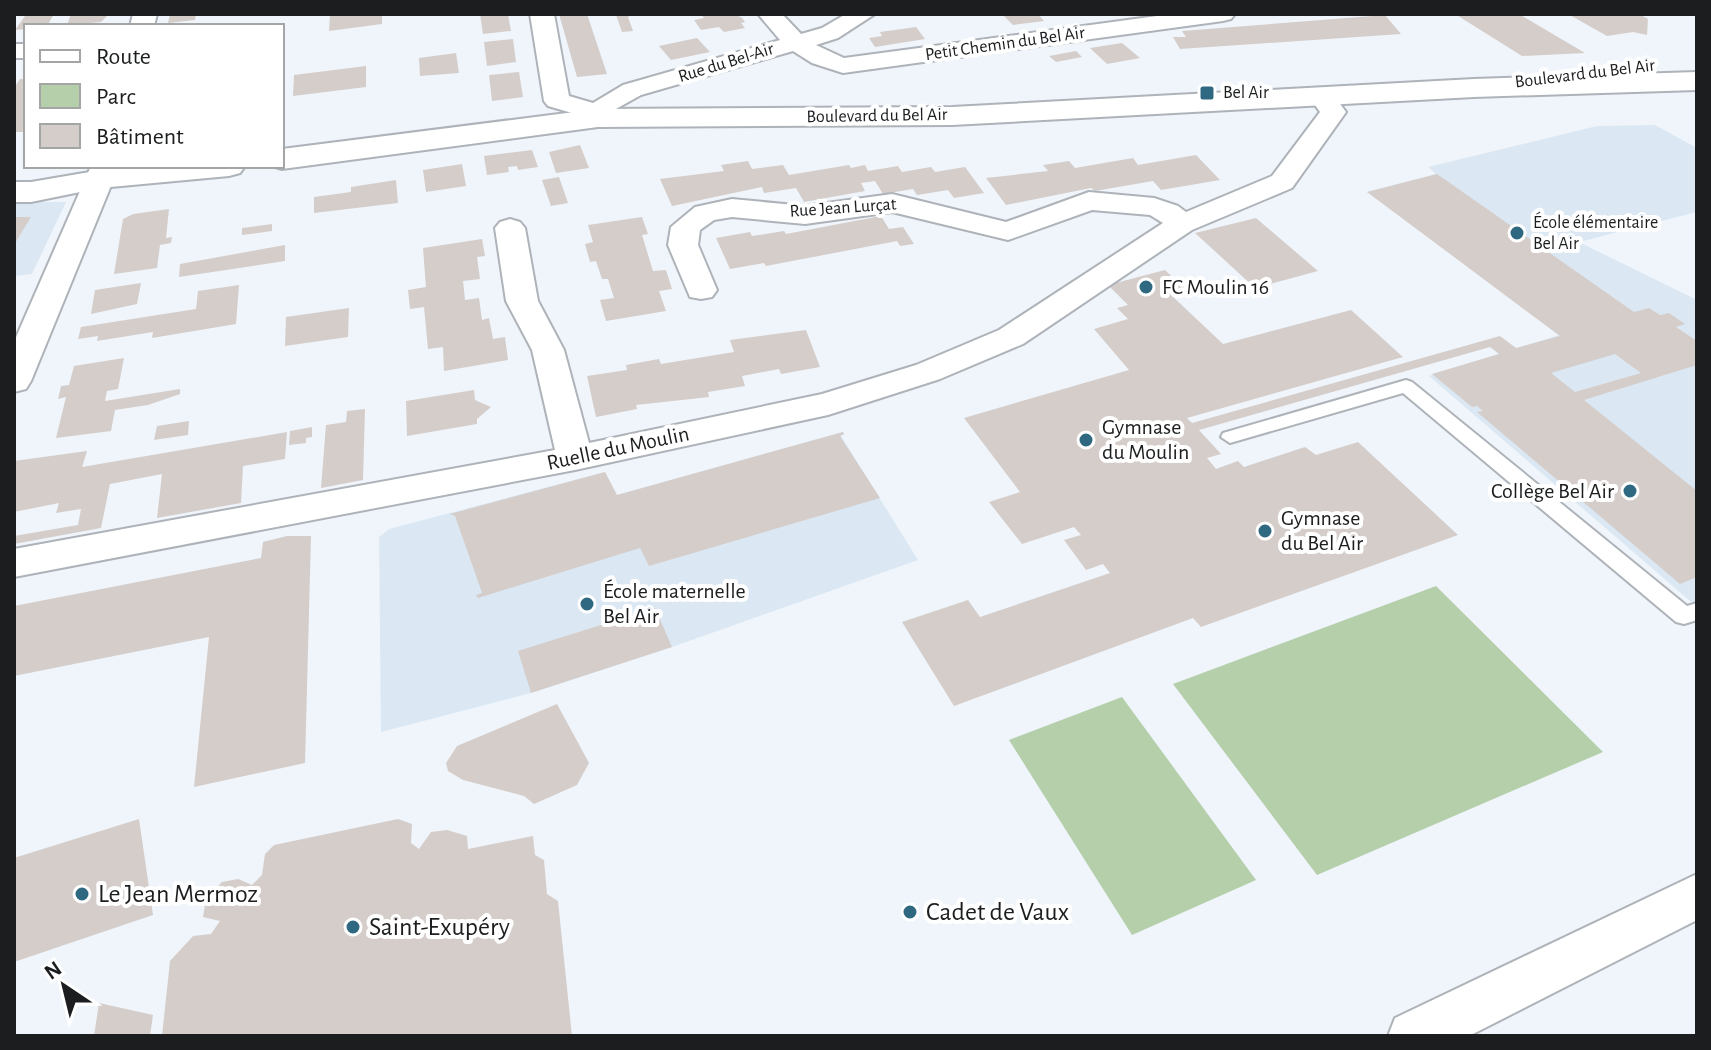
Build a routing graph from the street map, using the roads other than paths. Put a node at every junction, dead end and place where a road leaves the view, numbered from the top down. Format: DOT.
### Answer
graph roads {
  1 [pos="542,14"];
  2 [pos="770,14"];
  3 [pos="863,14"];
  4 [pos="1223,14"];
  5 [pos="1156,18"];
  6 [pos="793,43"];
  7 [pos="1697,60"];
  8 [pos="1697,81"];
  9 [pos="1474,88"];
  10 [pos="1323,98"];
  11 [pos="597,115"];
  12 [pos="284,159"];
  13 [pos="187,168"];
  14 [pos="14,172"];
  15 [pos="102,172"];
  16 [pos="14,192"];
  17 [pos="1182,224"];
  18 [pos="510,228"];
  19 [pos="701,290"];
  20 [pos="14,381"];
  21 [pos="1230,437"];
  22 [pos="575,458"];
  23 [pos="14,563"];
  24 [pos="1697,611"];
  25 [pos="1697,896"];
  26 [pos="1414,1036"];
  1 -- 11 [label="street"];
  2 -- 6 [label="street"];
  3 -- 6 [label="street, Rue du Bel-Air"];
  4 -- 5 [label="street, Petit Chemin du Bel Air"];
  5 -- 6 [label="street, Petit Chemin du Bel Air"];
  6 -- 11 [label="street, Rue du Bel-Air"];
  7 -- 9 [label="main road, Boulevard du Bel Air"];
  8 -- 9 [label="main road, Boulevard du Bel Air"];
  9 -- 10 [label="main road, Boulevard du Bel Air"];
  10 -- 11 [label="main road, Boulevard du Bel Air"];
  10 -- 17 [label="street"];
  11 -- 12 [label="main road, Boulevard du Bel Air"];
  13 -- 15 [label="main road"];
  14 -- 15 [label="main road"];
  15 -- 16 [label="main road"];
  15 -- 20 [label="street"];
  17 -- 19 [label="street, Rue Jean Lurçat"];
  17 -- 22 [label="street, Ruelle du Moulin"];
  18 -- 22 [label="street"];
  21 -- 24 [label="lane"];
  22 -- 23 [label="street, Ruelle du Moulin"];
  25 -- 26 [label="street"];
}
